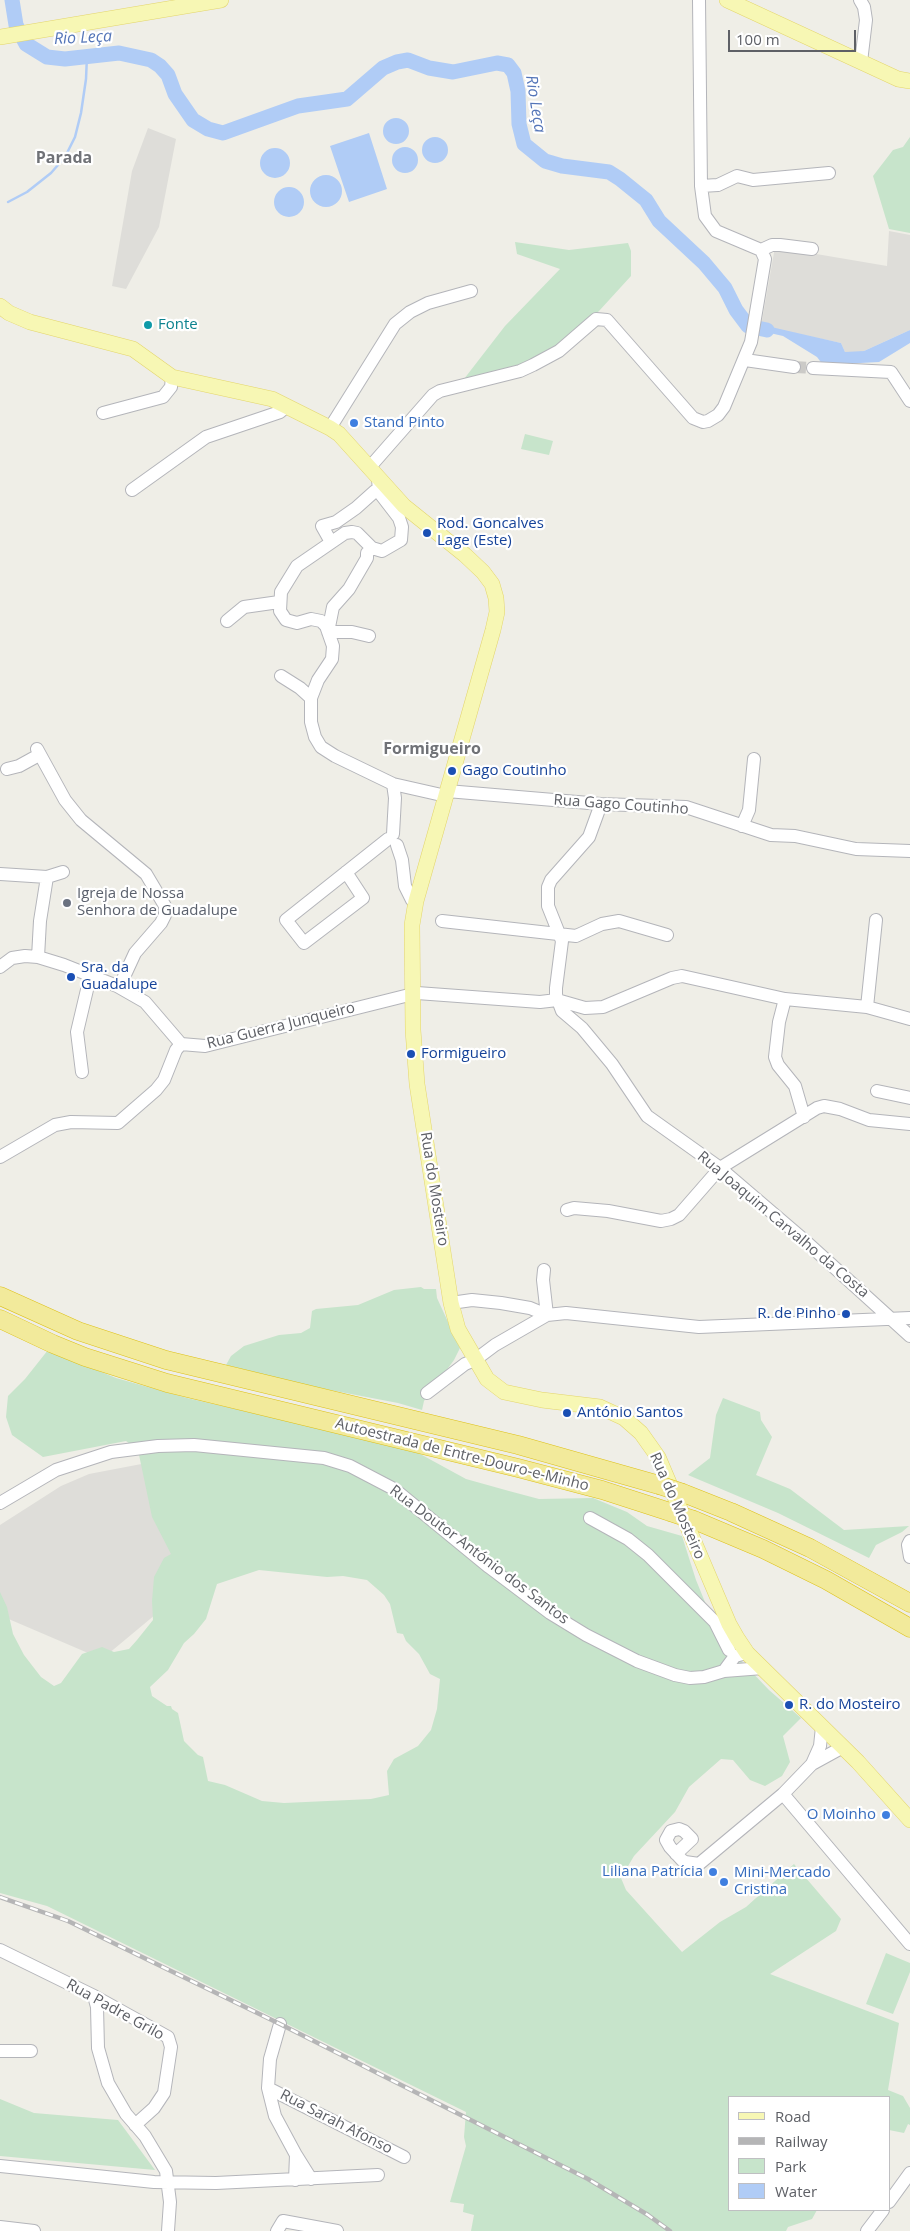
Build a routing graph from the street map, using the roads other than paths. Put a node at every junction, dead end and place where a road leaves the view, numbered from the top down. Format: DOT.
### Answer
graph roads {
  1 [pos="219,0"];
  2 [pos="699,0"];
  3 [pos="728,0"];
  4 [pos="860,0"];
  5 [pos="4,37"];
  6 [pos="861,62"];
  7 [pos="904,80"];
  8 [pos="829,173"];
  9 [pos="701,186"];
  10 [pos="812,249"];
  11 [pos="761,250"];
  12 [pos="471,291"];
  13 [pos="0,306"];
  14 [pos="745,360"];
  15 [pos="794,368"];
  16 [pos="814,368"];
  17 [pos="172,377"];
  18 [pos="910,400"];
  19 [pos="287,406"];
  20 [pos="104,413"];
  21 [pos="330,428"];
  22 [pos="375,479"];
  23 [pos="132,490"];
  24 [pos="418,518"];
  25 [pos="401,540"];
  26 [pos="331,542"];
  27 [pos="372,548"];
  28 [pos="279,602"];
  29 [pos="227,621"];
  30 [pos="328,632"];
  31 [pos="369,636"];
  32 [pos="282,676"];
  33 [pos="311,698"];
  34 [pos="754,759"];
  35 [pos="7,770"];
  36 [pos="393,784"];
  37 [pos="447,794"];
  38 [pos="601,804"];
  39 [pos="742,826"];
  40 [pos="392,840"];
  41 [pos="910,851"];
  42 [pos="63,872"];
  43 [pos="346,872"];
  44 [pos="403,872"];
  45 [pos="0,874"];
  46 [pos="47,877"];
  47 [pos="421,882"];
  48 [pos="416,901"];
  49 [pos="876,920"];
  50 [pos="442,921"];
  51 [pos="561,934"];
  52 [pos="667,935"];
  53 [pos="0,954"];
  54 [pos="38,957"];
  55 [pos="12,958"];
  56 [pos="0,967"];
  57 [pos="90,977"];
  58 [pos="117,986"];
  59 [pos="412,994"];
  60 [pos="786,999"];
  61 [pos="557,1000"];
  62 [pos="867,1007"];
  63 [pos="910,1020"];
  64 [pos="182,1044"];
  65 [pos="82,1072"];
  66 [pos="877,1091"];
  67 [pos="910,1098"];
  68 [pos="804,1117"];
  69 [pos="910,1124"];
  70 [pos="0,1156"];
  71 [pos="720,1168"];
  72 [pos="567,1210"];
  73 [pos="544,1270"];
  74 [pos="0,1296"];
  75 [pos="451,1303"];
  76 [pos="547,1315"];
  77 [pos="910,1318"];
  78 [pos="0,1319"];
  79 [pos="891,1319"];
  80 [pos="910,1336"];
  81 [pos="475,1360"];
  82 [pos="427,1393"];
  83 [pos="0,1504"];
  84 [pos="590,1518"];
  85 [pos="910,1541"];
  86 [pos="910,1557"];
  87 [pos="910,1603"];
  88 [pos="729,1624"];
  89 [pos="910,1628"];
  90 [pos="729,1650"];
  91 [pos="747,1653"];
  92 [pos="763,1668"];
  93 [pos="728,1670"];
  94 [pos="822,1727"];
  95 [pos="843,1747"];
  96 [pos="812,1764"];
  97 [pos="783,1794"];
  98 [pos="910,1820"];
  99 [pos="676,1854"];
  100 [pos="910,1944"];
  101 [pos="0,1950"];
  102 [pos="94,1996"];
  103 [pos="280,2024"];
  104 [pos="31,2050"];
  105 [pos="0,2051"];
  106 [pos="268,2088"];
  107 [pos="135,2125"];
  108 [pos="296,2155"];
  109 [pos="404,2157"];
  110 [pos="0,2166"];
  111 [pos="910,2173"];
  112 [pos="378,2175"];
  113 [pos="311,2179"];
  114 [pos="295,2180"];
  115 [pos="169,2182"];
  116 [pos="890,2201"];
  117 [pos="882,2211"];
  118 [pos="0,2228"];
  119 [pos="34,2231"];
  120 [pos="168,2231"];
  121 [pos="277,2231"];
  122 [pos="337,2231"];
  123 [pos="867,2231"];
  1 -- 5 [label="main road"];
  2 -- 9 [label="street"];
  3 -- 6 [label="main road"];
  4 -- 6 [label="street"];
  6 -- 7 [label="main road"];
  8 -- 9 [label="street"];
  9 -- 11 [label="street"];
  10 -- 11 [label="street"];
  11 -- 14 [label="street"];
  12 -- 21 [label="street"];
  13 -- 17 [label="main road"];
  14 -- 15 [label="street"];
  14 -- 22 [label="street"];
  16 -- 18 [label="street"];
  17 -- 19 [label="main road, Rua do Mosteiro"];
  17 -- 20 [label="street"];
  19 -- 21 [label="main road, Rua do Mosteiro"];
  19 -- 23 [label="street"];
  21 -- 22 [label="main road, Rua do Mosteiro"];
  22 -- 24 [label="main road, Rua do Mosteiro"];
  22 -- 25 [label="street"];
  22 -- 26 [label="street"];
  24 -- 25 [label="street"];
  24 -- 37 [label="main road, Rua do Mosteiro"];
  25 -- 27 [label="street"];
  26 -- 27 [label="street"];
  26 -- 28 [label="street"];
  27 -- 30 [label="street"];
  28 -- 29 [label="street"];
  28 -- 30 [label="street"];
  30 -- 31 [label="street"];
  30 -- 33 [label="street"];
  32 -- 33 [label="street"];
  33 -- 36 [label="street, Rua Gago Coutinho"];
  34 -- 39 [label="street"];
  35 -- 58 [label="street"];
  36 -- 37 [label="street, Rua Gago Coutinho"];
  36 -- 40 [label="street"];
  37 -- 38 [label="street, Rua Gago Coutinho"];
  37 -- 47 [label="main road, Rua do Mosteiro"];
  38 -- 39 [label="street, Rua Gago Coutinho"];
  38 -- 51 [label="street"];
  39 -- 41 [label="street, Rua Gago Coutinho"];
  40 -- 43 [label="street"];
  40 -- 44 [label="street"];
  42 -- 46 [label="street"];
  43 -- 43 [label="street"];
  44 -- 47 [label="street"];
  44 -- 48 [label="street"];
  45 -- 46 [label="street"];
  46 -- 54 [label="street"];
  47 -- 48 [label="main road, Rua do Mosteiro"];
  48 -- 59 [label="main road, Rua do Mosteiro"];
  49 -- 62 [label="street"];
  50 -- 51 [label="street"];
  51 -- 52 [label="street"];
  51 -- 61 [label="street"];
  53 -- 55 [label="street"];
  54 -- 55 [label="street"];
  54 -- 57 [label="street"];
  55 -- 56 [label="street"];
  57 -- 58 [label="street"];
  57 -- 65 [label="street"];
  58 -- 64 [label="street"];
  59 -- 61 [label="street, Rua Guerra Junqueiro"];
  59 -- 64 [label="street, Rua Guerra Junqueiro"];
  59 -- 75 [label="main road, Rua do Mosteiro"];
  60 -- 61 [label="street, Rua Guerra Junqueiro"];
  60 -- 62 [label="street, Rua Guerra Junqueiro"];
  60 -- 68 [label="street"];
  61 -- 71 [label="street, Rua Joaquim Carvalho da Costa"];
  62 -- 63 [label="street, Rua Guerra Junqueiro"];
  64 -- 70 [label="street"];
  66 -- 67 [label="street"];
  68 -- 69 [label="street"];
  68 -- 71 [label="street"];
  71 -- 72 [label="street"];
  71 -- 79 [label="street, Rua Joaquim Carvalho da Costa"];
  73 -- 76 [label="street"];
  74 -- 87 [label="highway, Autoestrada de Entre-Douro-e-Minho, bridge"];
  75 -- 76 [label="street"];
  75 -- 81 [label="main road, Rua do Mosteiro"];
  76 -- 79 [label="street"];
  76 -- 81 [label="street"];
  77 -- 79 [label="street"];
  78 -- 89 [label="highway, Autoestrada de Entre-Douro-e-Minho, bridge"];
  79 -- 80 [label="street, Rua Joaquim Carvalho da Costa"];
  81 -- 82 [label="street"];
  81 -- 88 [label="main road, Rua do Mosteiro"];
  83 -- 93 [label="street, Rua Doutor António dos Santos"];
  84 -- 90 [label="street"];
  85 -- 86 [label="street"];
  88 -- 90 [label="street"];
  88 -- 91 [label="main road, Rua do Mosteiro"];
  90 -- 93 [label="street"];
  91 -- 92 [label="main road, Rua do Mosteiro"];
  91 -- 93 [label="street, Rua Doutor António dos Santos"];
  92 -- 93 [label="street, Rua Doutor António dos Santos"];
  92 -- 94 [label="main road, Rua do Mosteiro"];
  94 -- 95 [label="main road, Rua do Mosteiro"];
  94 -- 96 [label="street"];
  95 -- 96 [label="street"];
  95 -- 98 [label="main road, Rua do Mosteiro"];
  96 -- 97 [label="street"];
  97 -- 99 [label="street"];
  97 -- 100 [label="street"];
  101 -- 102 [label="street, Rua Padre Grilo"];
  102 -- 107 [label="street"];
  102 -- 107 [label="street, Rua Padre Grilo"];
  103 -- 106 [label="street"];
  104 -- 105 [label="street"];
  106 -- 108 [label="street"];
  106 -- 109 [label="street, Rua Sarah Afonso"];
  107 -- 115 [label="street"];
  108 -- 113 [label="street"];
  108 -- 114 [label="street"];
  110 -- 115 [label="street"];
  111 -- 116 [label="street"];
  112 -- 113 [label="street"];
  113 -- 114 [label="street"];
  114 -- 115 [label="street"];
  115 -- 120 [label="street"];
  117 -- 123 [label="street"];
  118 -- 119 [label="street"];
  121 -- 122 [label="street"];
}
